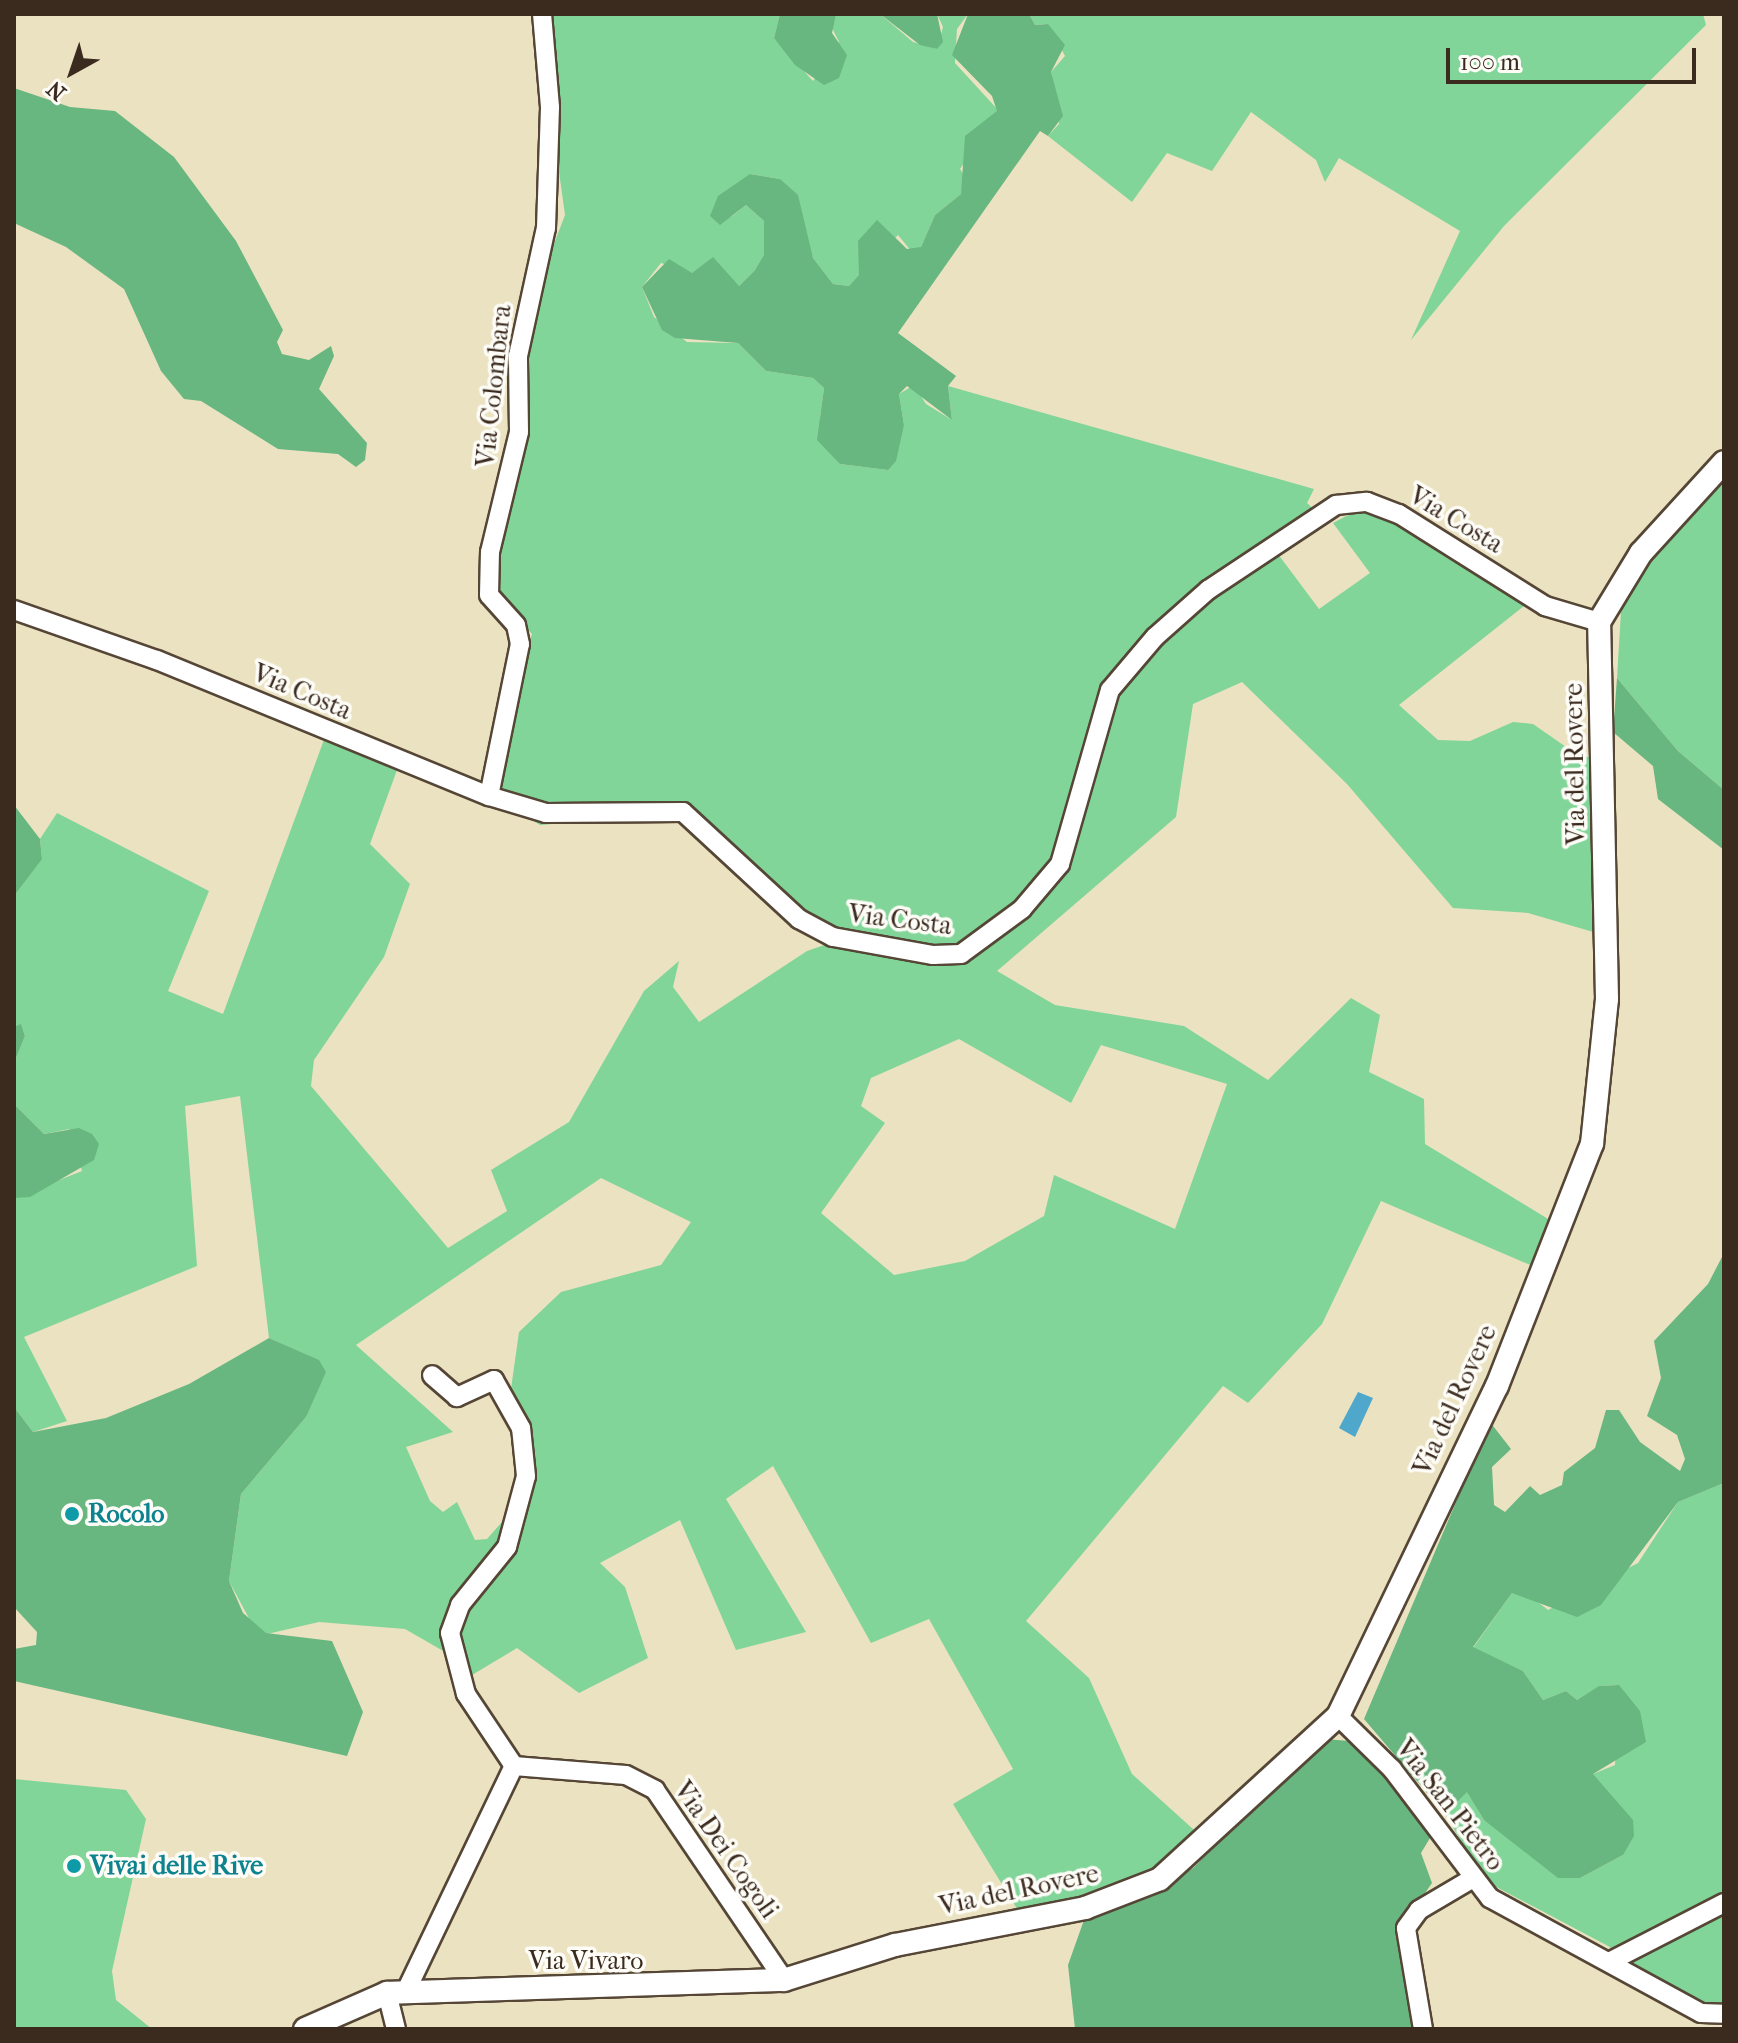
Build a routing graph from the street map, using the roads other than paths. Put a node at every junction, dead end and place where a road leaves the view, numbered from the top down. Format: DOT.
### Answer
graph roads {
  1 [pos="542,14"];
  2 [pos="1724,462"];
  3 [pos="14,610"];
  4 [pos="1599,622"];
  5 [pos="489,796"];
  6 [pos="432,1375"];
  7 [pos="1338,1716"];
  8 [pos="514,1766"];
  9 [pos="1470,1880"];
  10 [pos="1724,1903"];
  11 [pos="1611,1961"];
  12 [pos="784,1980"];
  13 [pos="397,1992"];
  14 [pos="1724,2014"];
  15 [pos="305,2029"];
  16 [pos="396,2029"];
  17 [pos="1423,2029"];
  1 -- 5 [label="street, Via Colombara"];
  2 -- 4 [label="street"];
  3 -- 5 [label="street, Via Costa"];
  4 -- 5 [label="street, Via Costa"];
  4 -- 7 [label="street, Via del Rovere"];
  6 -- 8 [label="street"];
  7 -- 9 [label="street, Via San Pietro"];
  7 -- 12 [label="street, Via del Rovere"];
  8 -- 12 [label="street, Via Dei Cogoli"];
  8 -- 13 [label="street"];
  9 -- 11 [label="street, Via San Pietro"];
  9 -- 17 [label="street"];
  10 -- 11 [label="street"];
  11 -- 14 [label="street, Via San Pietro"];
  12 -- 13 [label="street, Via Vivaro"];
  13 -- 15 [label="street, Via Vivaro"];
  13 -- 16 [label="street"];
}
